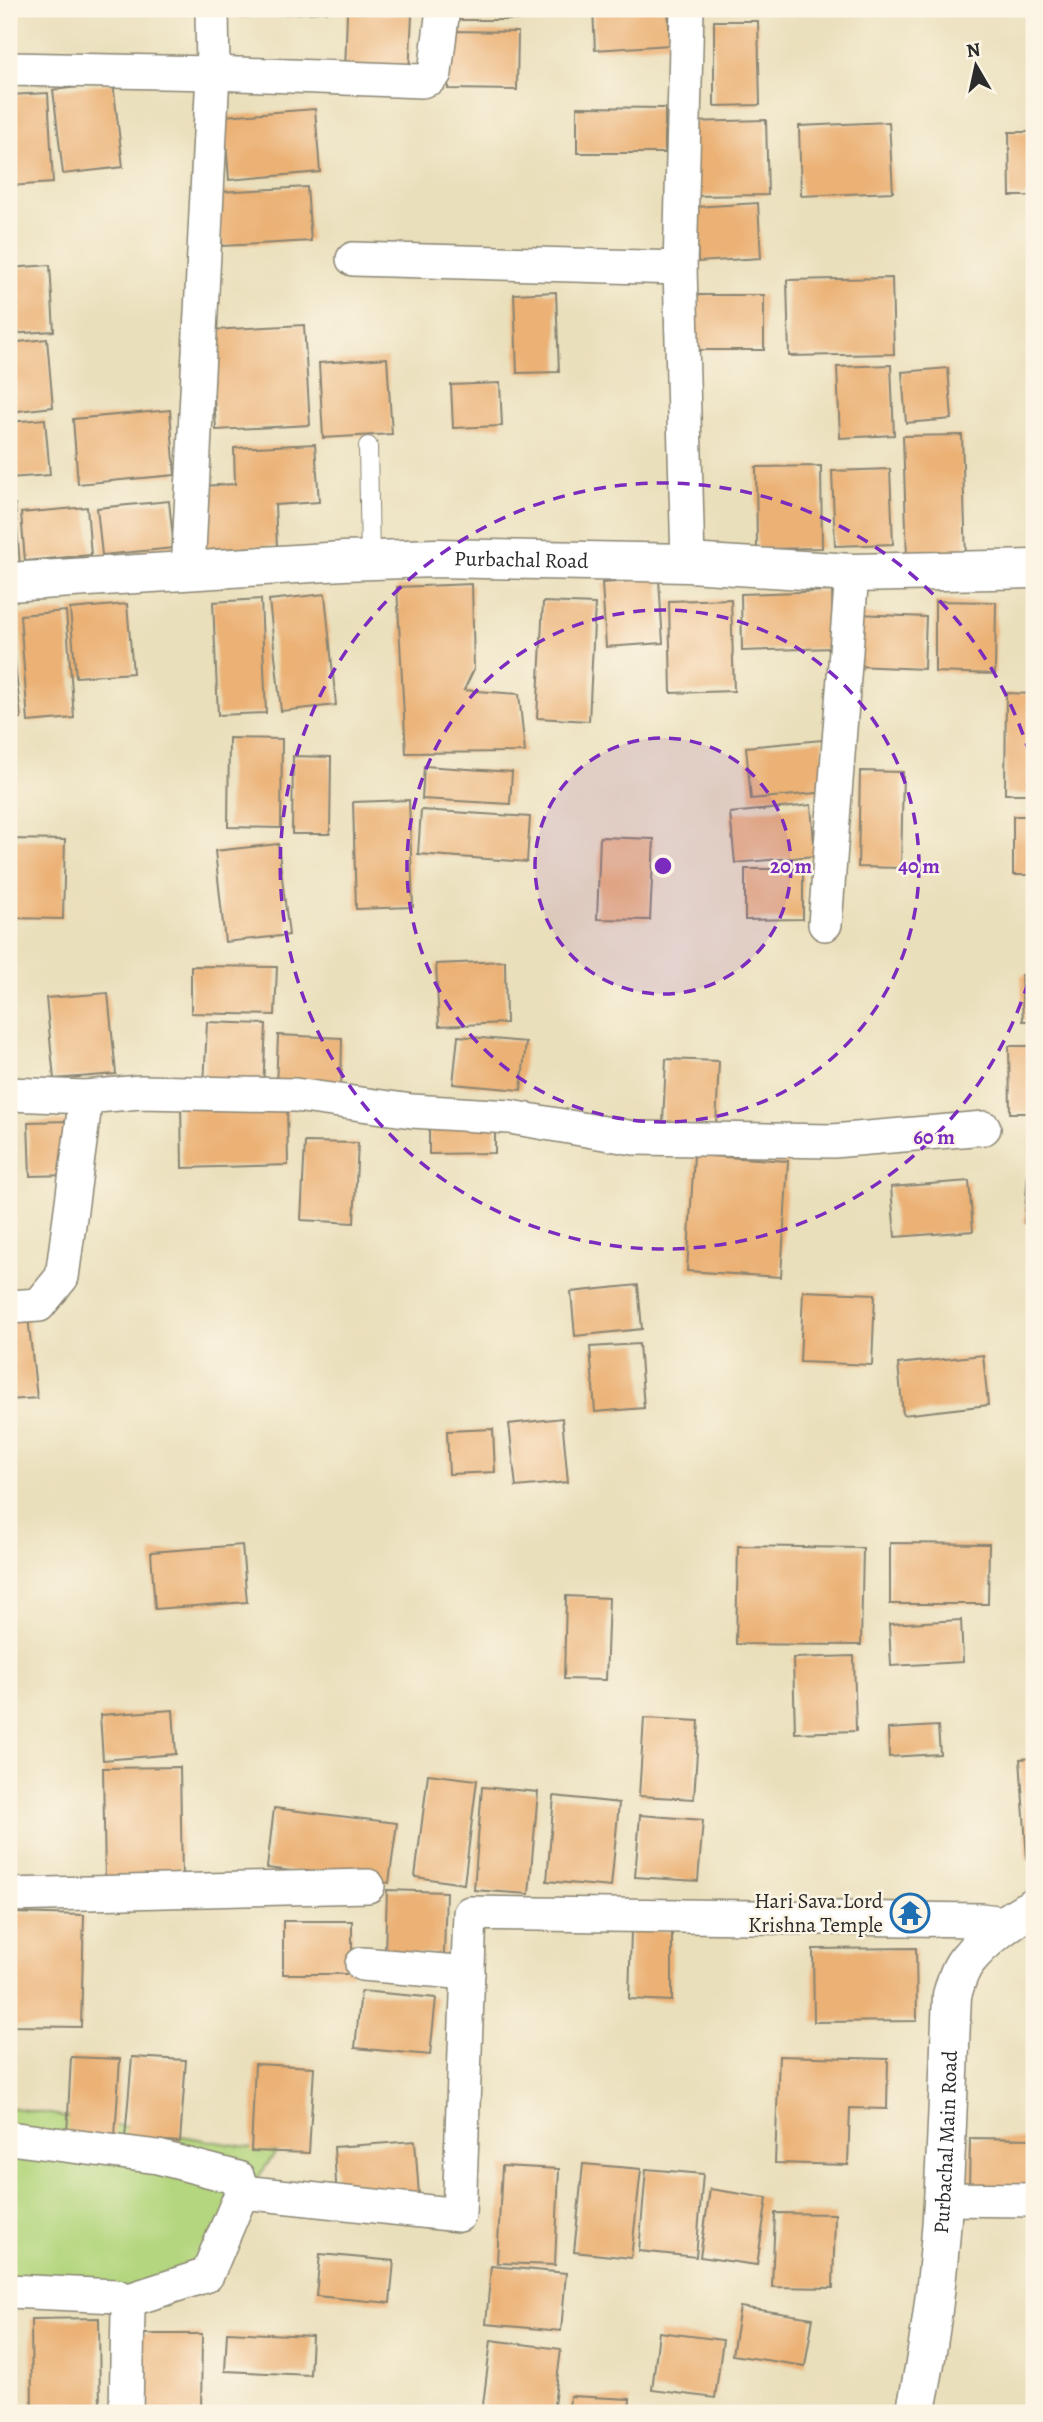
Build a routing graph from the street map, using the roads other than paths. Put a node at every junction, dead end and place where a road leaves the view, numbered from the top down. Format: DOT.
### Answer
graph roads {
  1 [pos="212,9"];
  2 [pos="443,9"];
  3 [pos="687,9"];
  4 [pos="9,69"];
  5 [pos="213,73"];
  6 [pos="353,259"];
  7 [pos="680,268"];
  8 [pos="368,446"];
  9 [pos="370,560"];
  10 [pos="688,563"];
  11 [pos="1034,569"];
  12 [pos="188,572"];
  13 [pos="852,573"];
  14 [pos="9,582"];
  15 [pos="825,924"];
  16 [pos="9,1094"];
  17 [pos="86,1097"];
  18 [pos="984,1128"];
  19 [pos="9,1307"];
  20 [pos="368,1886"];
  21 [pos="9,1895"];
  22 [pos="1020,1915"];
  23 [pos="362,1964"];
  24 [pos="468,1973"];
  25 [pos="9,2138"];
  26 [pos="242,2192"];
  27 [pos="943,2199"];
  28 [pos="1034,2200"];
  29 [pos="9,2291"];
  30 [pos="126,2301"];
  31 [pos="126,2413"];
  32 [pos="915,2413"];
  1 -- 5 [label="street"];
  2 -- 5 [label="street"];
  3 -- 7 [label="street"];
  4 -- 5 [label="street"];
  5 -- 12 [label="street"];
  6 -- 7 [label="street"];
  7 -- 10 [label="street"];
  8 -- 9 [label="lane"];
  9 -- 10 [label="street, Purbachal Road"];
  9 -- 12 [label="street, Purbachal Road"];
  10 -- 13 [label="street, Purbachal Road"];
  11 -- 13 [label="street, Purbachal Road"];
  12 -- 14 [label="street, Purbachal Road"];
  13 -- 15 [label="street"];
  16 -- 17 [label="street"];
  17 -- 18 [label="street"];
  17 -- 19 [label="street"];
  20 -- 21 [label="street"];
  22 -- 24 [label="street"];
  22 -- 27 [label="street, Purbachal Main Road"];
  23 -- 24 [label="street"];
  24 -- 26 [label="street"];
  25 -- 26 [label="street"];
  26 -- 30 [label="street"];
  27 -- 28 [label="street"];
  27 -- 32 [label="street, Purbachal Main Road"];
  29 -- 30 [label="street"];
  30 -- 31 [label="street"];
}
